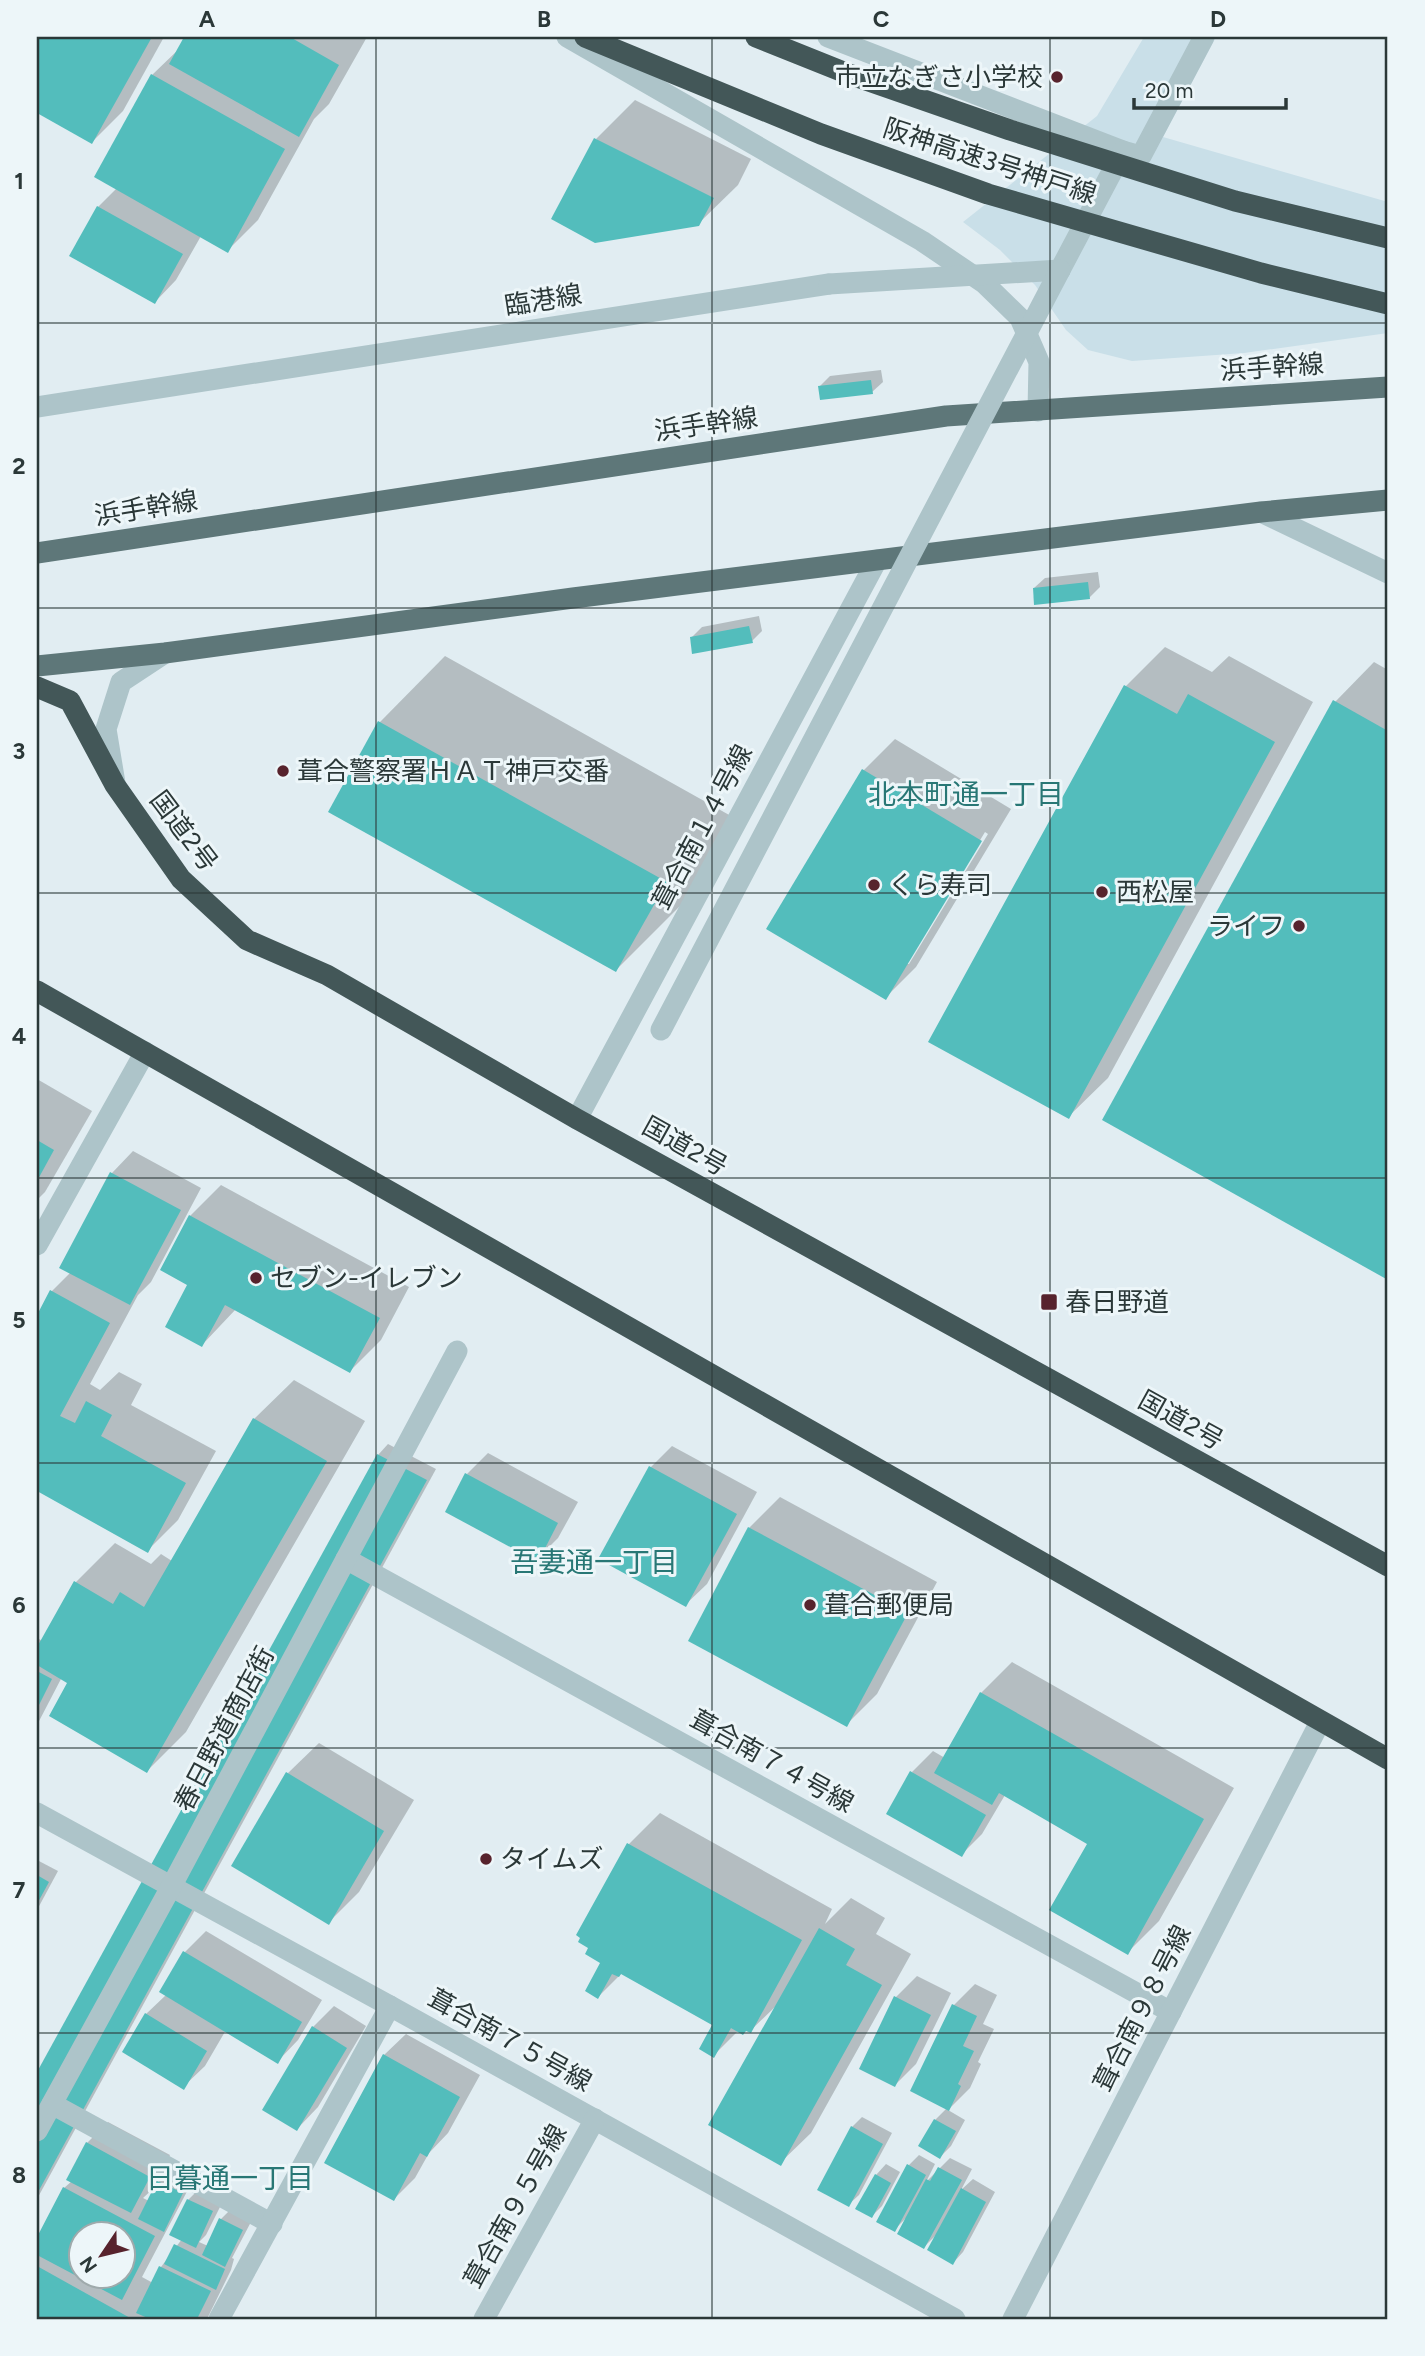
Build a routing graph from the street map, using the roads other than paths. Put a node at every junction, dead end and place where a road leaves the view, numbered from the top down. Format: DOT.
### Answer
graph roads {
  1 [pos="567,37"];
  2 [pos="585,37"];
  3 [pos="756,37"];
  4 [pos="828,37"];
  5 [pos="1204,37"];
  6 [pos="1123,151"];
  7 [pos="1388,238"];
  8 [pos="1060,270"];
  9 [pos="1388,304"];
  10 [pos="1388,387"];
  11 [pos="37,407"];
  12 [pos="1038,411"];
  13 [pos="1388,500"];
  14 [pos="1261,512"];
  15 [pos="37,553"];
  16 [pos="877,560"];
  17 [pos="1388,573"];
  18 [pos="164,653"];
  19 [pos="37,666"];
  20 [pos="37,687"];
  21 [pos="115,785"];
  22 [pos="37,991"];
  23 [pos="661,1030"];
  24 [pos="145,1052"];
  25 [pos="578,1119"];
  26 [pos="37,1245"];
  27 [pos="457,1351"];
  28 [pos="346,1559"];
  29 [pos="1388,1566"];
  30 [pos="1320,1722"];
  31 [pos="1388,1759"];
  32 [pos="37,1813"];
  33 [pos="171,1887"];
  34 [pos="390,2006"];
  35 [pos="1171,2012"];
  36 [pos="52,2104"];
  37 [pos="595,2119"];
  38 [pos="37,2131"];
  39 [pos="272,2224"];
  40 [pos="219,2319"];
  41 [pos="484,2319"];
  42 [pos="955,2319"];
  43 [pos="1013,2319"];
  1 -- 12 [label="street"];
  2 -- 9 [label="highway, 阪神高速3号神戸線, bridge"];
  3 -- 7 [label="highway, 阪神高速3号神戸線, bridge"];
  4 -- 6 [label="street"];
  5 -- 6 [label="street"];
  6 -- 8 [label="street, bridge"];
  8 -- 11 [label="street, 臨港線, bridge"];
  8 -- 23 [label="street, bridge"];
  10 -- 12 [label="main road, 浜手幹線"];
  12 -- 15 [label="main road, 浜手幹線"];
  13 -- 14 [label="main road"];
  14 -- 16 [label="main road"];
  14 -- 17 [label="street"];
  16 -- 18 [label="main road"];
  16 -- 25 [label="street, 葺合南１４号線"];
  18 -- 19 [label="main road"];
  18 -- 21 [label="street"];
  20 -- 21 [label="highway, 国道2号"];
  21 -- 25 [label="highway, 国道2号"];
  22 -- 24 [label="highway"];
  24 -- 26 [label="street"];
  24 -- 30 [label="highway"];
  25 -- 29 [label="highway, 国道2号"];
  27 -- 28 [label="street, 春日野道商店街"];
  28 -- 33 [label="street, 春日野道商店街"];
  28 -- 35 [label="street, 葺合南７４号線"];
  30 -- 31 [label="highway"];
  30 -- 35 [label="street, 葺合南９８号線"];
  32 -- 33 [label="street, 葺合南７５号線"];
  33 -- 34 [label="street, 葺合南７５号線"];
  33 -- 36 [label="street, 春日野道商店街"];
  34 -- 37 [label="street, 葺合南７５号線"];
  34 -- 39 [label="street"];
  35 -- 43 [label="street, 葺合南９８号線"];
  36 -- 38 [label="street, 春日野道商店街"];
  36 -- 39 [label="street"];
  37 -- 41 [label="street, 葺合南９５号線"];
  37 -- 42 [label="street, 葺合南７５号線"];
  39 -- 40 [label="street"];
}
